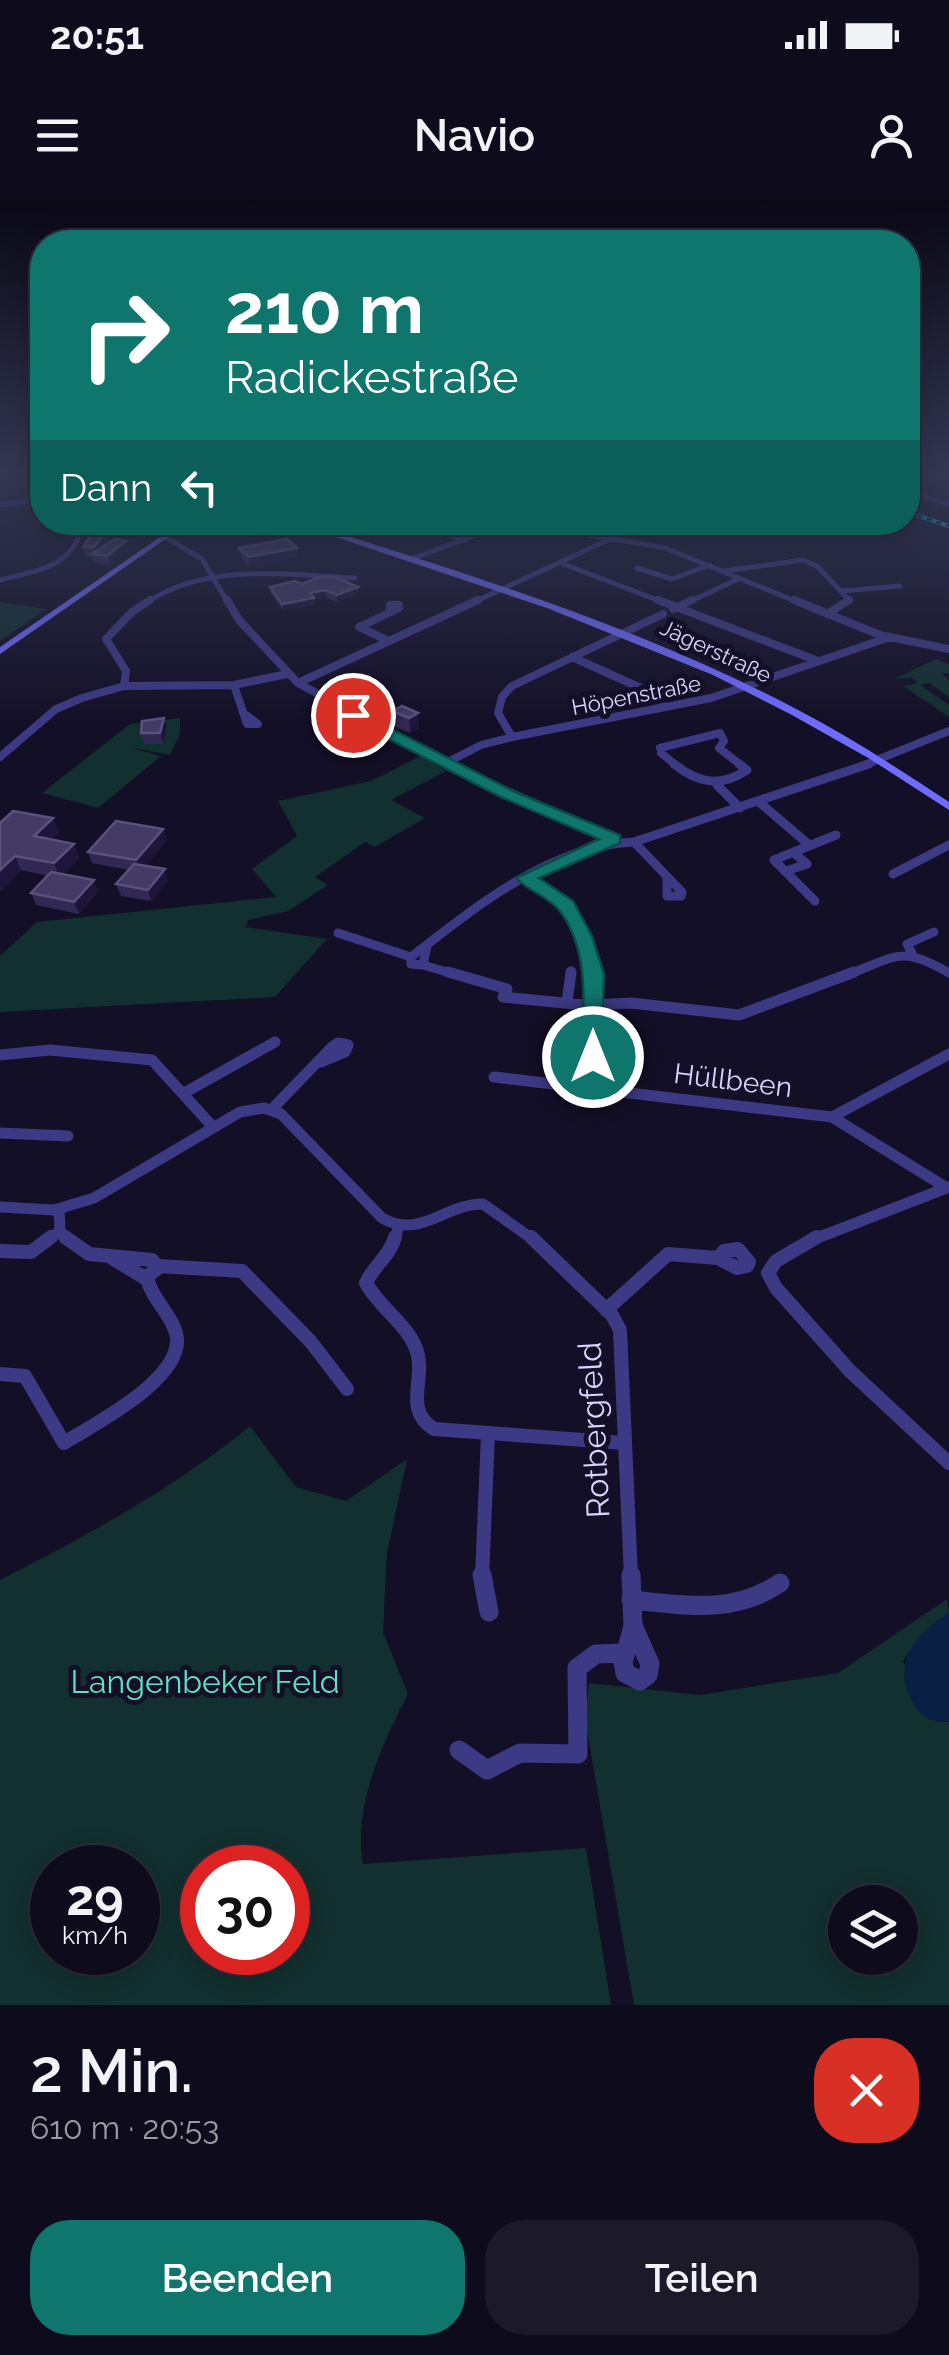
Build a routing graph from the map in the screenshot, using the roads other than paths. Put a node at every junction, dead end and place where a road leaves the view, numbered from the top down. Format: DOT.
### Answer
graph roads {
  1 [pos="67,557"];
  2 [pos="136,557"];
  3 [pos="200,557"];
  4 [pos="406,557"];
  5 [pos="417,557"];
  6 [pos="572,557"];
  7 [pos="688,557"];
  8 [pos="412,559"];
  9 [pos="561,562"];
  10 [pos="710,566"];
  11 [pos="724,571"];
  12 [pos="211,577"];
  13 [pos="355,578"];
  14 [pos="740,578"];
  15 [pos="0,580"];
  16 [pos="608,580"];
  17 [pos="900,586"];
  18 [pos="504,588"];
  19 [pos="842,591"];
  20 [pos="670,610"];
  21 [pos="389,613"];
  22 [pos="828,614"];
  23 [pos="624,632"];
  24 [pos="890,637"];
  25 [pos="390,640"];
  26 [pos="949,649"];
  27 [pos="0,651"];
  28 [pos="572,656"];
  29 [pos="818,662"];
  30 [pos="287,674"];
  31 [pos="298,684"];
  32 [pos="234,685"];
  33 [pos="124,686"];
  34 [pos="747,686"];
  35 [pos="664,707"];
  36 [pos="246,715"];
  37 [pos="946,735"];
  38 [pos="0,737"];
  39 [pos="512,737"];
  40 [pos="20,739"];
  41 [pos="0,757"];
  42 [pos="885,760"];
  43 [pos="446,763"];
  44 [pos="717,785"];
  45 [pos="759,802"];
  46 [pos="949,806"];
  47 [pos="740,808"];
  48 [pos="836,835"];
  49 [pos="614,839"];
  50 [pos="634,842"];
  51 [pos="807,843"];
  52 [pos="949,845"];
  53 [pos="795,854"];
  54 [pos="786,871"];
  55 [pos="894,874"];
  56 [pos="526,878"];
  57 [pos="668,878"];
  58 [pos="815,900"];
  59 [pos="934,932"];
  60 [pos="338,933"];
  61 [pos="427,946"];
  62 [pos="912,953"];
  63 [pos="411,957"];
  64 [pos="422,964"];
  65 [pos="571,972"];
  66 [pos="949,973"];
  67 [pos="567,1002"];
  68 [pos="589,1005"];
  69 [pos="275,1042"];
  70 [pos="949,1054"];
  71 [pos="0,1055"];
  72 [pos="321,1062"];
  73 [pos="494,1077"];
  74 [pos="576,1086"];
  75 [pos="184,1093"];
  76 [pos="272,1109"];
  77 [pos="832,1118"];
  78 [pos="212,1127"];
  79 [pos="0,1133"];
  80 [pos="68,1136"];
  81 [pos="948,1187"];
  82 [pos="0,1207"];
  83 [pos="60,1209"];
  84 [pos="398,1228"];
  85 [pos="60,1231"];
  86 [pos="0,1250"];
  87 [pos="718,1258"];
  88 [pos="152,1272"];
  89 [pos="606,1310"];
  90 [pos="0,1374"];
  91 [pos="348,1389"];
  92 [pos="488,1434"];
  93 [pos="626,1442"];
  94 [pos="949,1463"];
  95 [pos="780,1583"];
  96 [pos="631,1600"];
  97 [pos="489,1612"];
  98 [pos="633,1626"];
  99 [pos="625,1653"];
  100 [pos="459,1750"];
  1 -- 15 [label="street"];
  2 -- 27 [label="street"];
  3 -- 12 [label="street"];
  4 -- 8 [label="street, Jägerstraße"];
  5 -- 8 [label="street"];
  6 -- 9 [label="street"];
  7 -- 10 [label="street"];
  8 -- 18 [label="street, Jägerstraße"];
  9 -- 16 [label="street"];
  9 -- 18 [label="street"];
  10 -- 11 [label="street"];
  10 -- 16 [label="street"];
  11 -- 14 [label="street"];
  11 -- 19 [label="street"];
  12 -- 13 [label="street"];
  12 -- 30 [label="street"];
  12 -- 33 [label="street"];
  14 -- 20 [label="street"];
  14 -- 22 [label="street"];
  16 -- 20 [label="street"];
  17 -- 19 [label="street"];
  18 -- 23 [label="street, Jägerstraße"];
  18 -- 25 [label="street"];
  19 -- 22 [label="street"];
  20 -- 23 [label="street"];
  20 -- 29 [label="street"];
  21 -- 25 [label="street"];
  22 -- 24 [label="street"];
  23 -- 28 [label="street"];
  23 -- 34 [label="street, Jägerstraße"];
  24 -- 26 [label="street"];
  24 -- 29 [label="street, Höpenstraße"];
  25 -- 31 [label="street"];
  28 -- 35 [label="street"];
  28 -- 39 [label="street"];
  29 -- 34 [label="street, Höpenstraße"];
  30 -- 31 [label="street"];
  30 -- 32 [label="street"];
  31 -- 43 [label="street"];
  32 -- 33 [label="street"];
  32 -- 36 [label="street"];
  33 -- 40 [label="street"];
  34 -- 35 [label="street, Höpenstraße"];
  34 -- 42 [label="street, Jägerstraße"];
  35 -- 39 [label="street, Höpenstraße"];
  37 -- 42 [label="street"];
  38 -- 40 [label="street"];
  39 -- 43 [label="street, Höpenstraße"];
  40 -- 41 [label="street"];
  42 -- 45 [label="street"];
  42 -- 46 [label="street, Jägerstraße"];
  43 -- 49 [label="street"];
  44 -- 44 [label="street"];
  44 -- 47 [label="street"];
  45 -- 47 [label="street"];
  45 -- 51 [label="street"];
  47 -- 50 [label="street"];
  48 -- 51 [label="street"];
  49 -- 50 [label="street"];
  49 -- 56 [label="street"];
  50 -- 57 [label="street"];
  51 -- 53 [label="street"];
  52 -- 55 [label="street"];
  53 -- 54 [label="street"];
  53 -- 54 [label="street"];
  54 -- 58 [label="street"];
  56 -- 61 [label="street"];
  56 -- 68 [label="street"];
  59 -- 62 [label="street"];
  60 -- 63 [label="street"];
  61 -- 63 [label="street"];
  61 -- 64 [label="street"];
  62 -- 66 [label="street"];
  62 -- 68 [label="street"];
  63 -- 64 [label="street"];
  64 -- 67 [label="street"];
  65 -- 67 [label="street"];
  67 -- 68 [label="street"];
  68 -- 74 [label="street"];
  69 -- 75 [label="street"];
  70 -- 77 [label="street"];
  71 -- 75 [label="street"];
  72 -- 76 [label="street"];
  73 -- 74 [label="street, Hüllbeen"];
  74 -- 77 [label="street, Hüllbeen"];
  75 -- 78 [label="street"];
  76 -- 78 [label="street"];
  76 -- 84 [label="street"];
  77 -- 81 [label="street, Hüllbeen"];
  78 -- 83 [label="street"];
  79 -- 80 [label="street"];
  81 -- 94 [label="street"];
  82 -- 83 [label="street"];
  83 -- 85 [label="street"];
  84 -- 89 [label="street"];
  84 -- 92 [label="street"];
  85 -- 86 [label="street"];
  85 -- 88 [label="street"];
  87 -- 89 [label="street, Rotbergfeld"];
  88 -- 90 [label="street"];
  88 -- 91 [label="street"];
  89 -- 93 [label="street, Rotbergfeld"];
  92 -- 93 [label="street"];
  92 -- 97 [label="street"];
  93 -- 96 [label="street, Rotbergfeld"];
  95 -- 96 [label="street"];
  96 -- 98 [label="street, Rotbergfeld"];
  98 -- 99 [label="street, Rotbergfeld"];
  98 -- 99 [label="street, Rotbergfeld"];
  99 -- 100 [label="street"];
}
